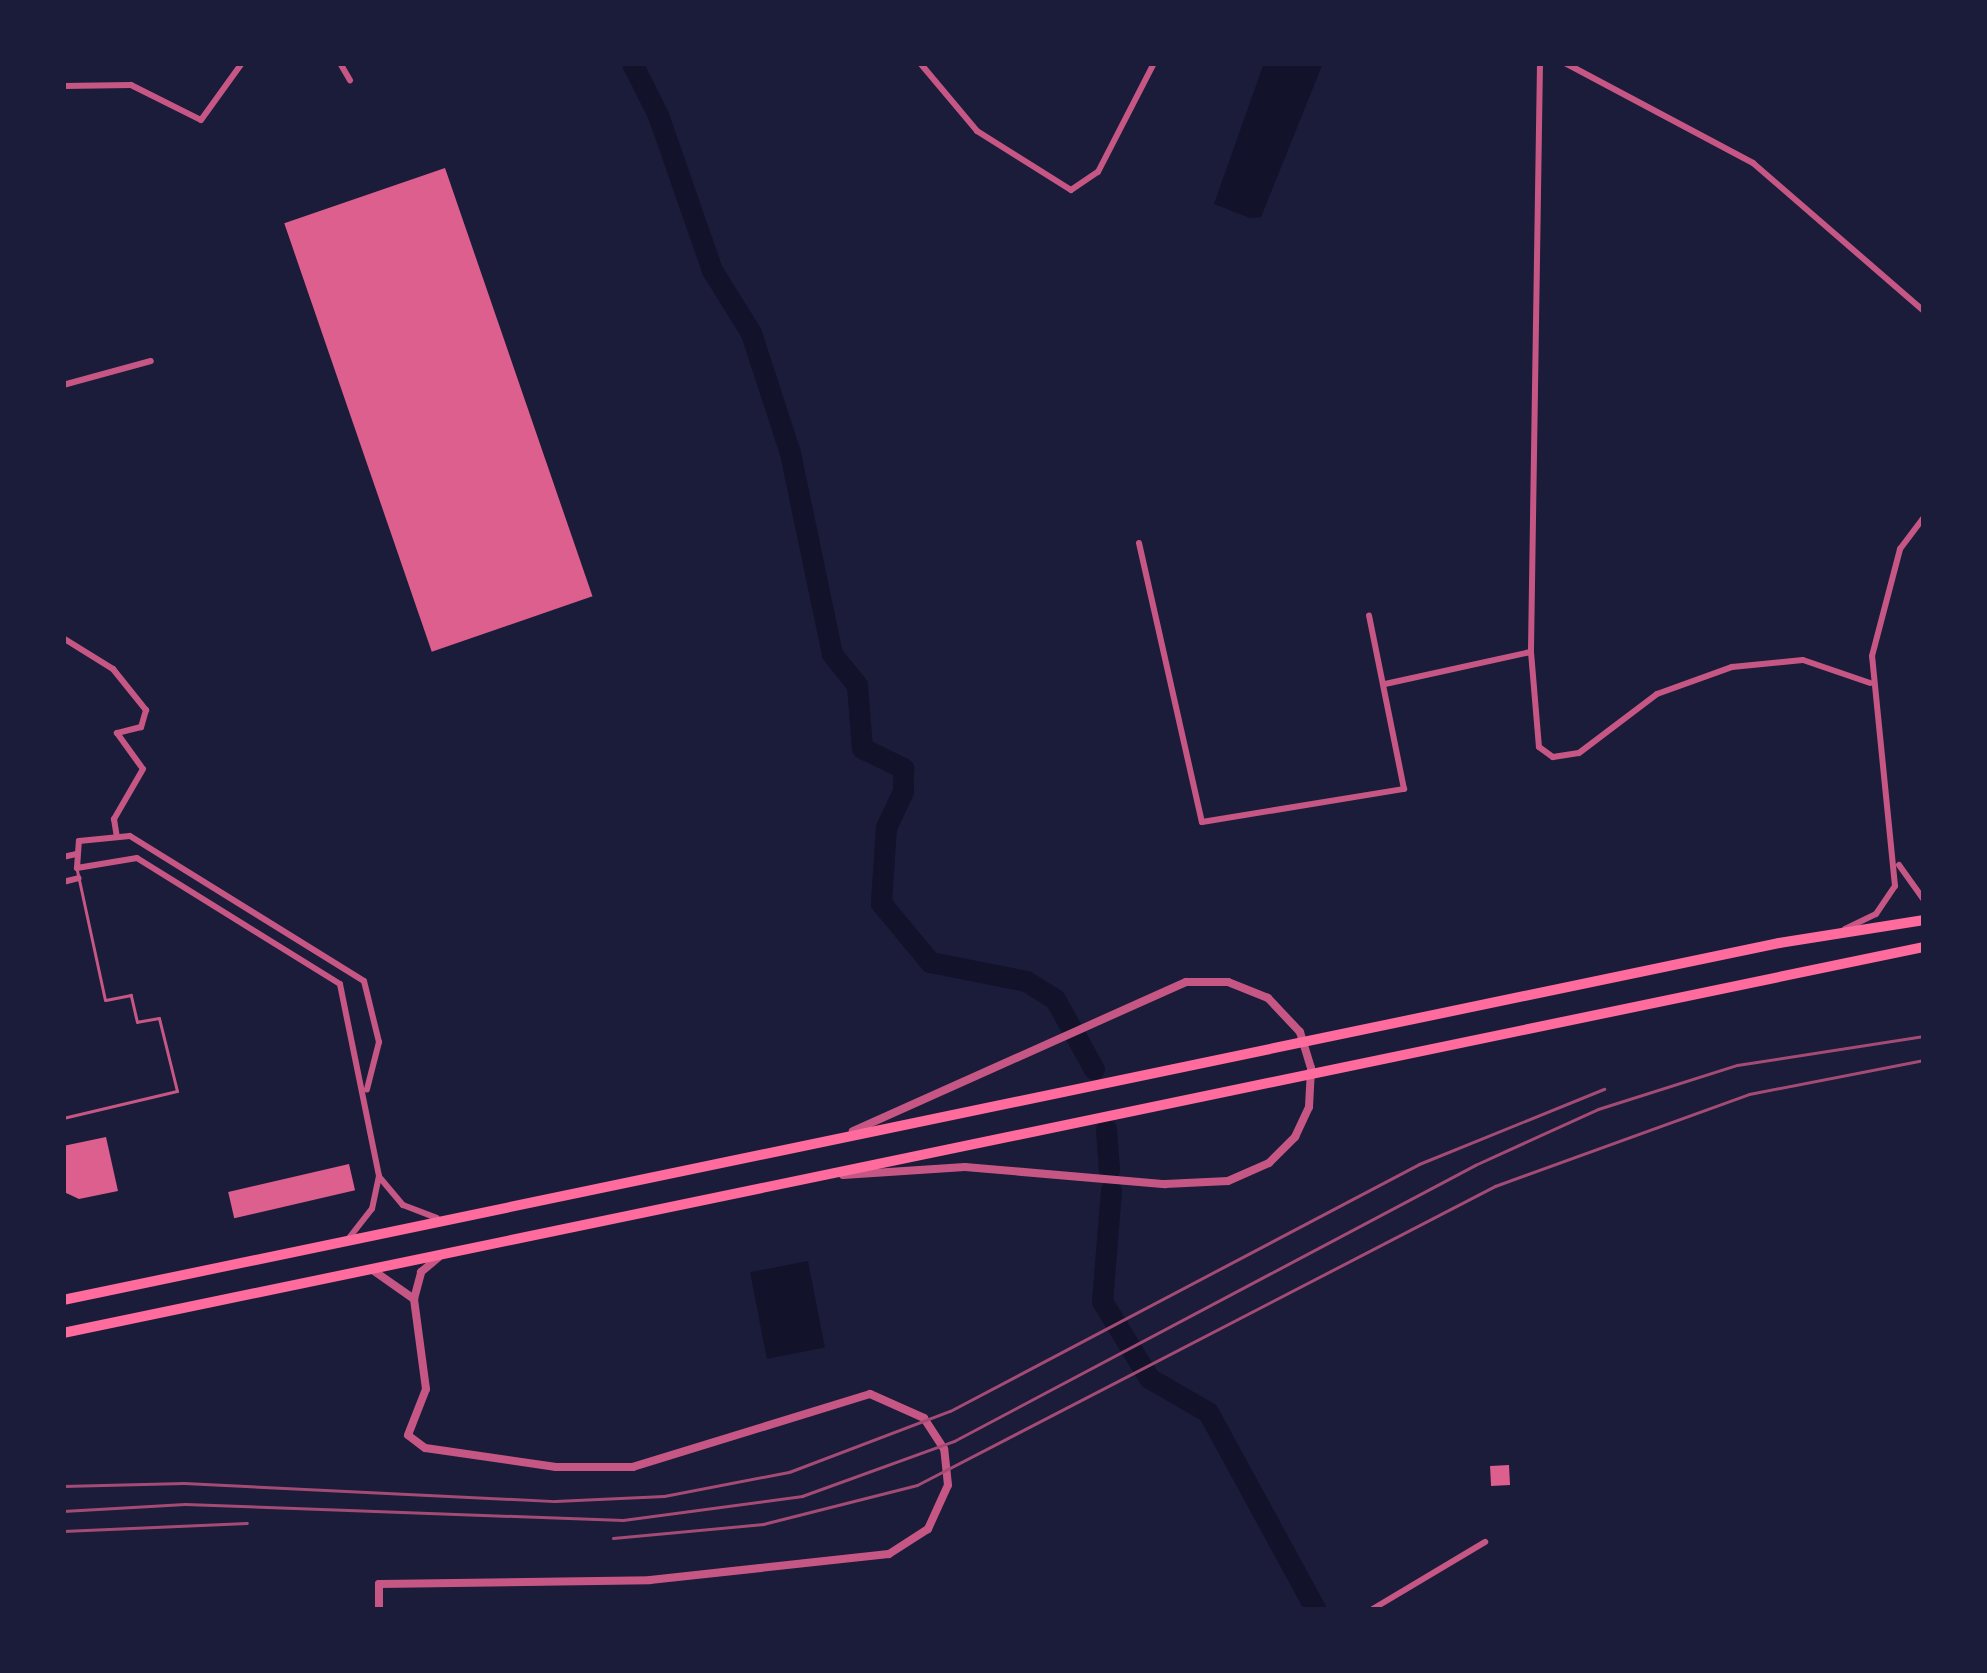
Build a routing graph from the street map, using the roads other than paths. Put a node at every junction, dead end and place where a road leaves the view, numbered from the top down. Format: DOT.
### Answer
graph roads {
  1 [pos="242,63"];
  2 [pos="340,63"];
  3 [pos="920,63"];
  4 [pos="1154,63"];
  5 [pos="1540,63"];
  6 [pos="1565,63"];
  7 [pos="350,80"];
  8 [pos="63,86"];
  9 [pos="63,189"];
  10 [pos="63,240"];
  11 [pos="1924,311"];
  12 [pos="151,361"];
  13 [pos="63,385"];
  14 [pos="1924,517"];
  15 [pos="1139,543"];
  16 [pos="1369,615"];
  17 [pos="63,638"];
  18 [pos="1531,652"];
  19 [pos="1870,683"];
  20 [pos="1385,684"];
  21 [pos="117,837"];
  22 [pos="76,854"];
  23 [pos="63,857"];
  24 [pos="1897,860"];
  25 [pos="78,873"];
  26 [pos="63,882"];
  27 [pos="1924,900"];
  28 [pos="1924,920"];
  29 [pos="1835,934"];
  30 [pos="1924,946"];
  31 [pos="367,1089"];
  32 [pos="63,1118"];
  33 [pos="801,1149"];
  34 [pos="379,1176"];
  35 [pos="801,1178"];
  36 [pos="440,1219"];
  37 [pos="349,1238"];
  38 [pos="451,1250"];
  39 [pos="355,1271"];
  40 [pos="67,1297"];
  41 [pos="414,1299"];
  42 [pos="63,1333"];
  43 [pos="1485,1542"];
  44 [pos="379,1609"];
  45 [pos="180,1610"];
  46 [pos="394,1610"];
  47 [pos="1371,1610"];
  1 -- 8 [label="street"];
  2 -- 7 [label="street"];
  3 -- 4 [label="street"];
  5 -- 18 [label="street"];
  6 -- 11 [label="street"];
  9 -- 10 [label="street"];
  12 -- 13 [label="street"];
  14 -- 19 [label="street"];
  15 -- 20 [label="street"];
  16 -- 20 [label="street"];
  17 -- 21 [label="street"];
  18 -- 19 [label="street"];
  18 -- 20 [label="street"];
  19 -- 24 [label="street"];
  21 -- 22 [label="street"];
  21 -- 31 [label="street"];
  22 -- 23 [label="street"];
  22 -- 25 [label="street"];
  24 -- 27 [label="street"];
  24 -- 29 [label="street"];
  25 -- 26 [label="street"];
  25 -- 31 [label="street"];
  25 -- 32 [label="lane"];
  28 -- 29 [label="highway"];
  29 -- 33 [label="highway"];
  30 -- 35 [label="highway"];
  31 -- 34 [label="street"];
  33 -- 35 [label="street"];
  33 -- 36 [label="highway"];
  34 -- 36 [label="street"];
  34 -- 37 [label="street"];
  35 -- 38 [label="highway"];
  36 -- 37 [label="highway"];
  37 -- 40 [label="highway"];
  38 -- 39 [label="highway"];
  38 -- 41 [label="street"];
  39 -- 41 [label="street"];
  39 -- 42 [label="highway"];
  41 -- 44 [label="street"];
  43 -- 47 [label="street"];
  44 -- 45 [label="street"];
  44 -- 46 [label="street"];
}
